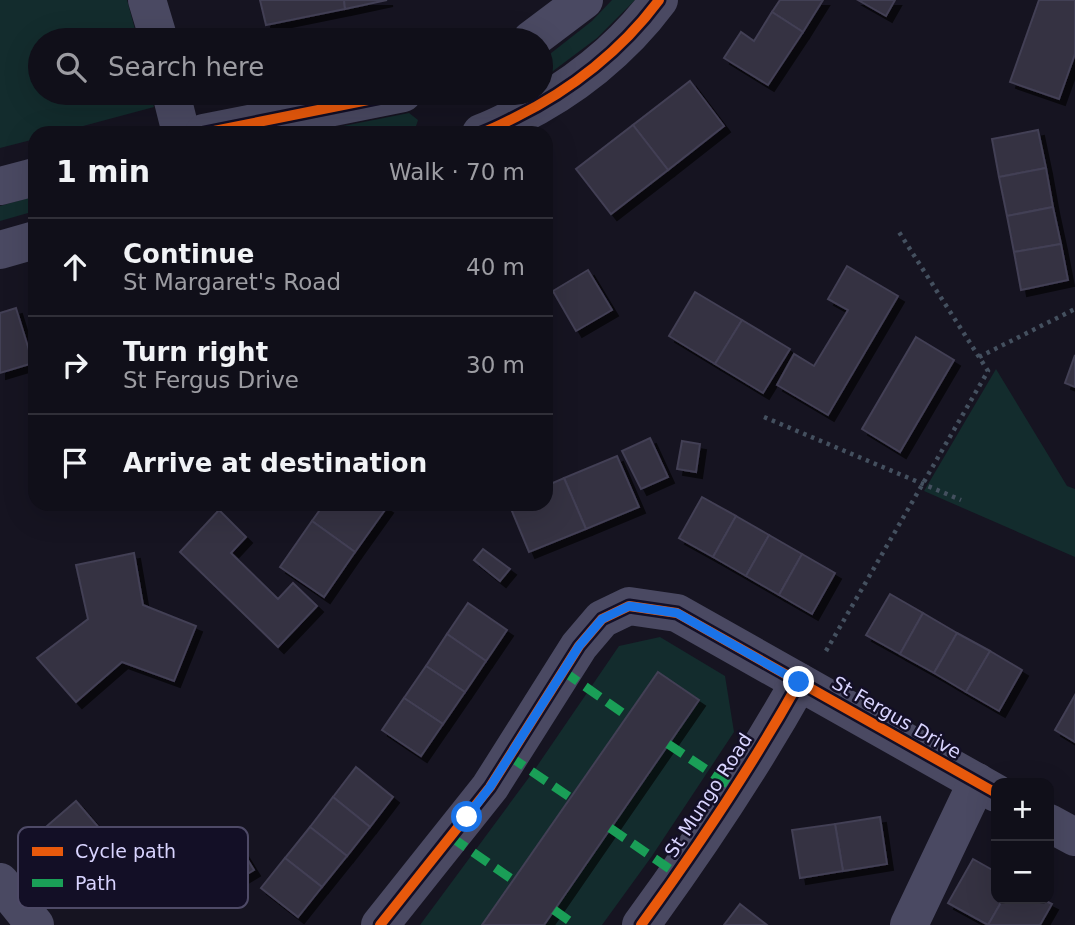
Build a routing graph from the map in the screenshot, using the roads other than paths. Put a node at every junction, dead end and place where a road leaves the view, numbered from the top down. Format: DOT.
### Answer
graph roads {
  1 [pos="147,0"];
  2 [pos="584,0"];
  3 [pos="659,0"];
  4 [pos="155,28"];
  5 [pos="547,28"];
  6 [pos="553,97"];
  7 [pos="174,105"];
  8 [pos="343,105"];
  9 [pos="541,105"];
  10 [pos="179,126"];
  11 [pos="239,126"];
  12 [pos="496,126"];
  13 [pos="28,179"];
  14 [pos="0,186"];
  15 [pos="28,242"];
  16 [pos="0,250"];
  17 [pos="803,683"];
  18 [pos="987,788"];
  19 [pos="1054,825"];
  20 [pos="1075,837"];
  21 [pos="0,882"];
  22 [pos="18,904"];
  23 [pos="21,908"];
  24 [pos="35,925"];
  25 [pos="380,925"];
  26 [pos="640,925"];
  27 [pos="909,925"];
  1 -- 4 [label="street"];
  2 -- 5 [label="street"];
  3 -- 6 [label="street"];
  7 -- 10 [label="street"];
  8 -- 11 [label="street"];
  9 -- 12 [label="street"];
  13 -- 14 [label="street"];
  15 -- 16 [label="street"];
  17 -- 18 [label="street, St Fergus Drive"];
  17 -- 25 [label="street, St Fergus Drive"];
  17 -- 26 [label="street, St Mungo Road"];
  18 -- 27 [label="street"];
  19 -- 20 [label="street"];
  21 -- 22 [label="street"];
  23 -- 24 [label="street"];
}
